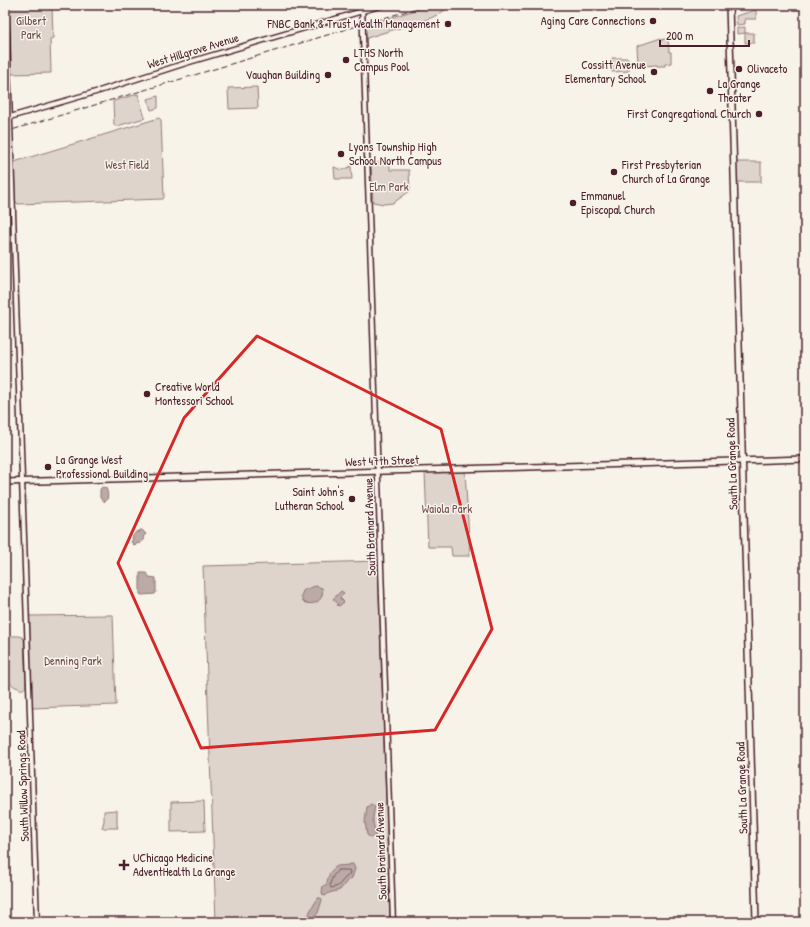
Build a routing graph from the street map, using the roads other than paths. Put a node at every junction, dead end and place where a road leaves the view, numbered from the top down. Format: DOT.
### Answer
graph roads {
  1 [pos="6,5"];
  2 [pos="362,5"];
  3 [pos="383,5"];
  4 [pos="729,5"];
  5 [pos="363,11"];
  6 [pos="10,117"];
  7 [pos="805,459"];
  8 [pos="742,460"];
  9 [pos="378,471"];
  10 [pos="5,482"];
  11 [pos="23,482"];
  12 [pos="37,922"];
  13 [pos="393,922"];
  14 [pos="756,922"];
  1 -- 6 [label="street, South Willow Springs Road"];
  2 -- 5 [label="street, South Brainard Avenue"];
  3 -- 5 [label="street, West Hillgrove Avenue"];
  4 -- 8 [label="main road, South La Grange Road"];
  5 -- 6 [label="street, West Hillgrove Avenue"];
  5 -- 9 [label="street, South Brainard Avenue"];
  6 -- 11 [label="street, South Willow Springs Road"];
  7 -- 8 [label="main road, West 47th Street"];
  8 -- 9 [label="main road, West 47th Street"];
  8 -- 14 [label="main road, South La Grange Road"];
  9 -- 11 [label="main road, West 47th Street"];
  9 -- 13 [label="street, South Brainard Avenue"];
  10 -- 11 [label="main road, West 47th Street"];
  11 -- 12 [label="street, South Willow Springs Road"];
}
